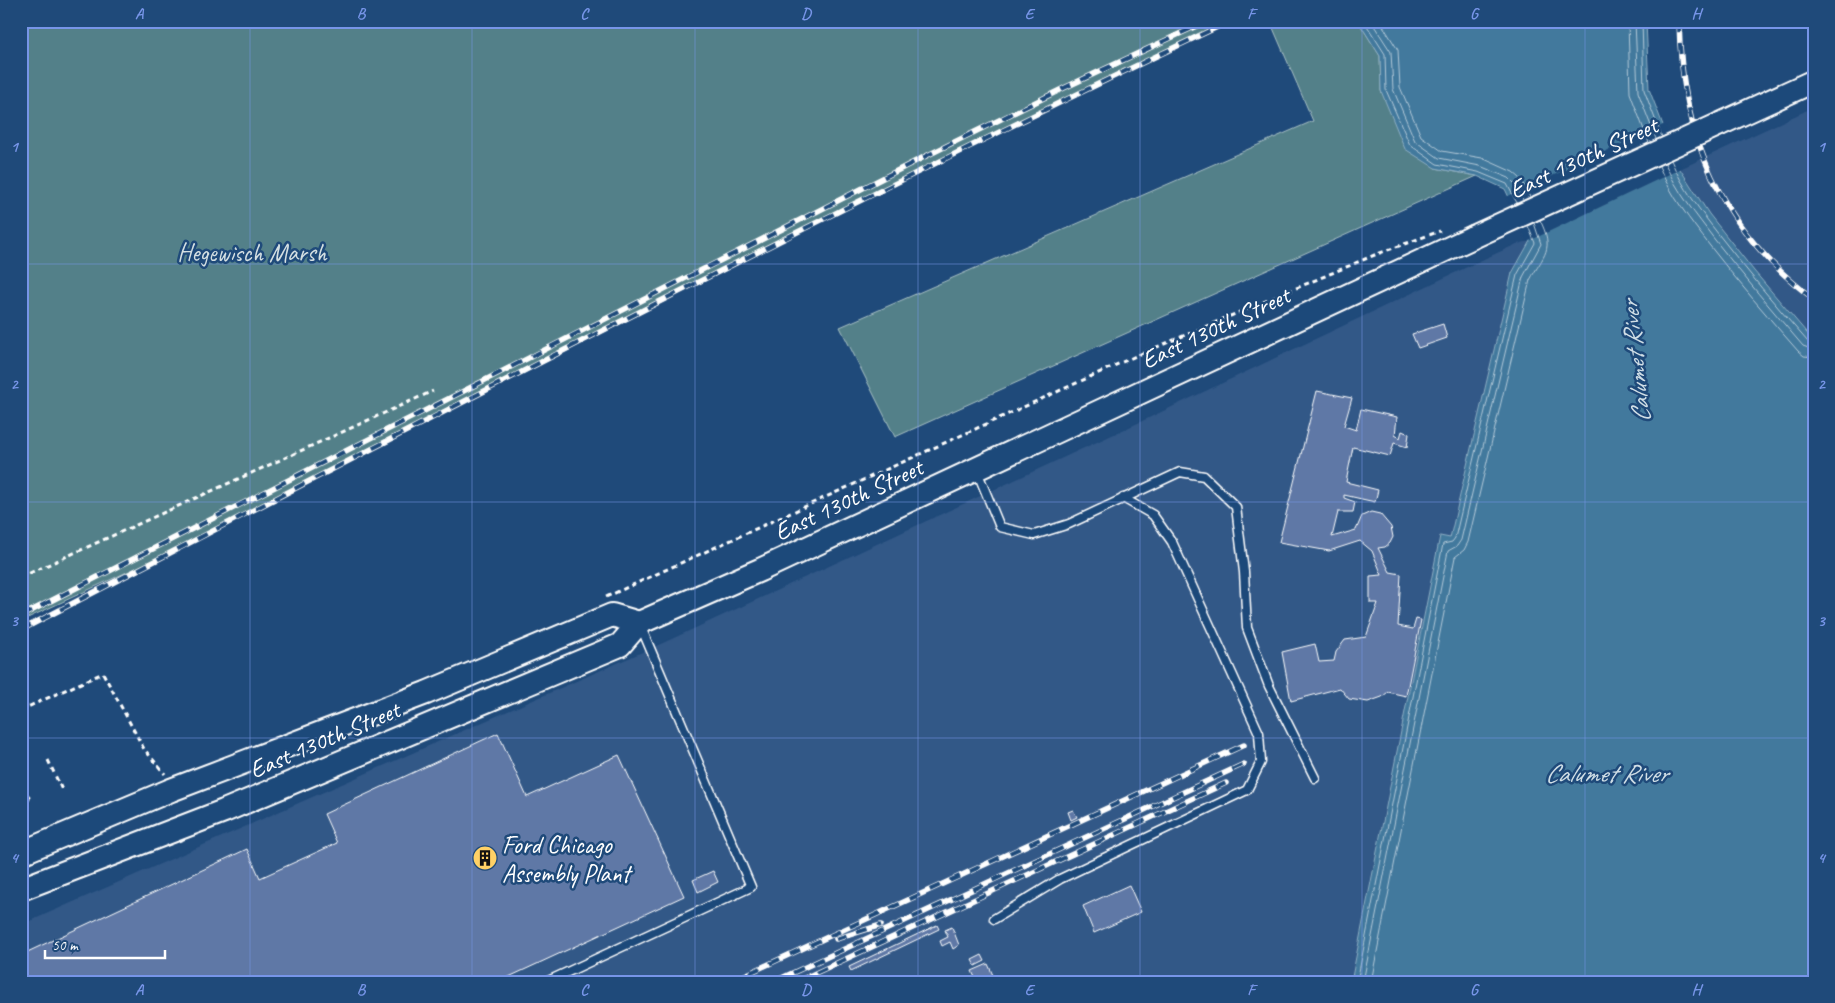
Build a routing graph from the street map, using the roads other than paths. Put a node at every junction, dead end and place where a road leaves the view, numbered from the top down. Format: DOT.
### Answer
graph roads {
  1 [pos="1814,81"];
  2 [pos="976,469"];
  3 [pos="1123,498"];
  4 [pos="639,623"];
  5 [pos="1315,778"];
  6 [pos="21,853"];
  7 [pos="21,889"];
  8 [pos="994,919"];
  9 [pos="546,982"];
  1 -- 2 [label="main road, East 130th Street, bridge"];
  2 -- 3 [label="lane"];
  2 -- 4 [label="main road, East 130th Street"];
  3 -- 5 [label="lane"];
  3 -- 8 [label="lane"];
  4 -- 6 [label="main road, East 130th Street"];
  4 -- 7 [label="main road, East 130th Street"];
  4 -- 9 [label="lane"];
}
